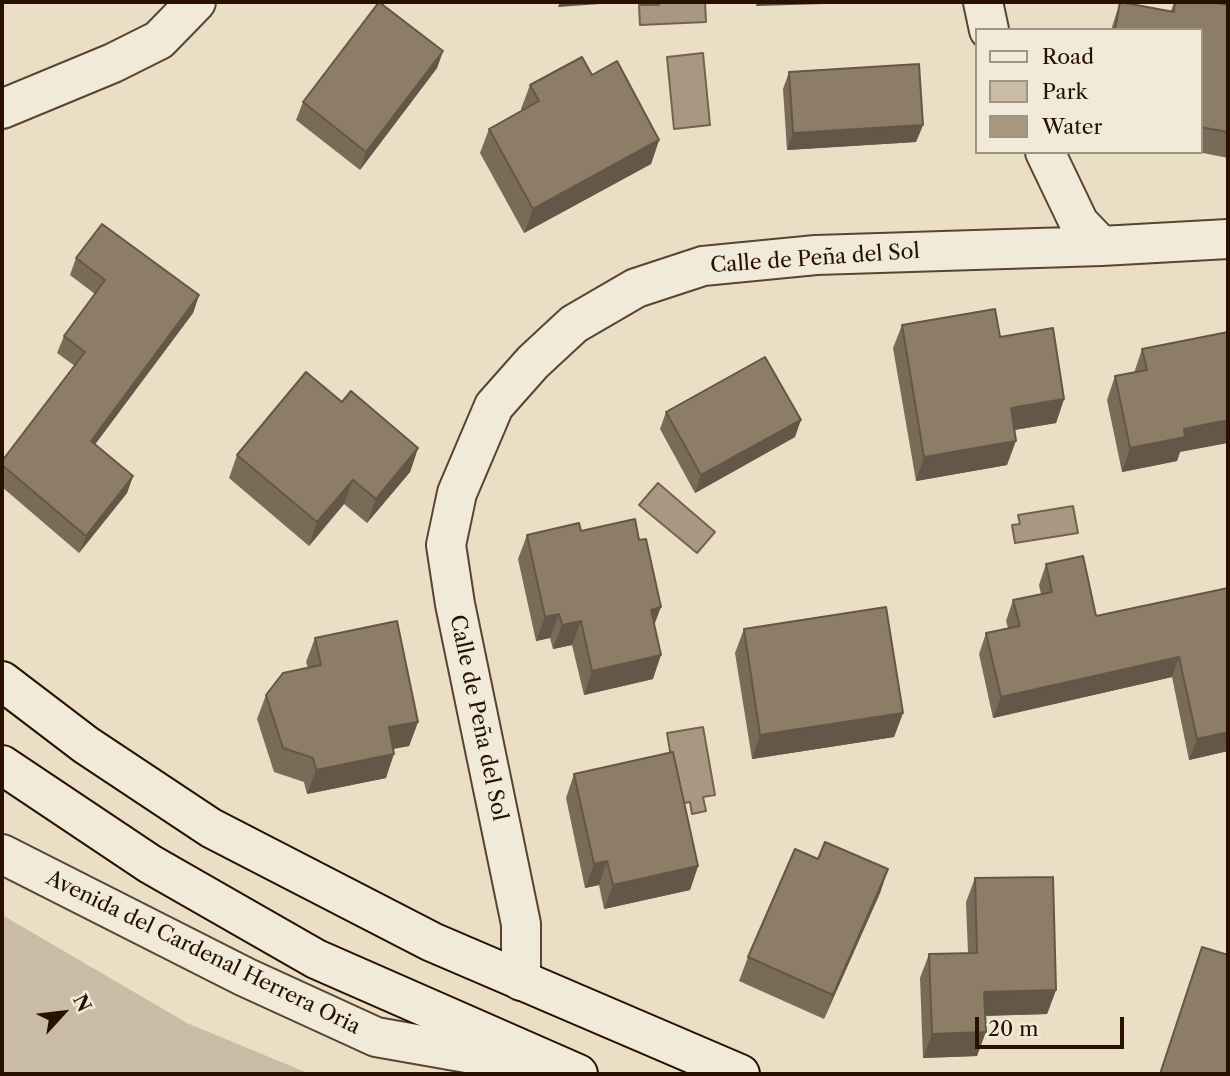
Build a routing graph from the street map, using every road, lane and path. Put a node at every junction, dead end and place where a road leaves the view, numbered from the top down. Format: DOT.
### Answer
graph roads {
  1 [pos="196,2"];
  2 [pos="983,2"];
  3 [pos="989,28"];
  4 [pos="2,109"];
  5 [pos="1046,154"];
  6 [pos="1228,239"];
  7 [pos="1101,246"];
  8 [pos="2,681"];
  9 [pos="2,765"];
  10 [pos="2,853"];
  11 [pos="521,981"];
  12 [pos="575,1073"];
  13 [pos="740,1074"];
  1 -- 4 [label="street"];
  2 -- 3 [label="street"];
  5 -- 7 [label="street"];
  6 -- 7 [label="street, Calle de Peña del Sol"];
  7 -- 11 [label="street, Calle de Peña del Sol"];
  8 -- 11 [label="street"];
  9 -- 12 [label="street, Avenida del Cardenal Herrera Oria"];
  10 -- 12 [label="street, Avenida del Cardenal Herrera Oria"];
  11 -- 13 [label="street"];
}
